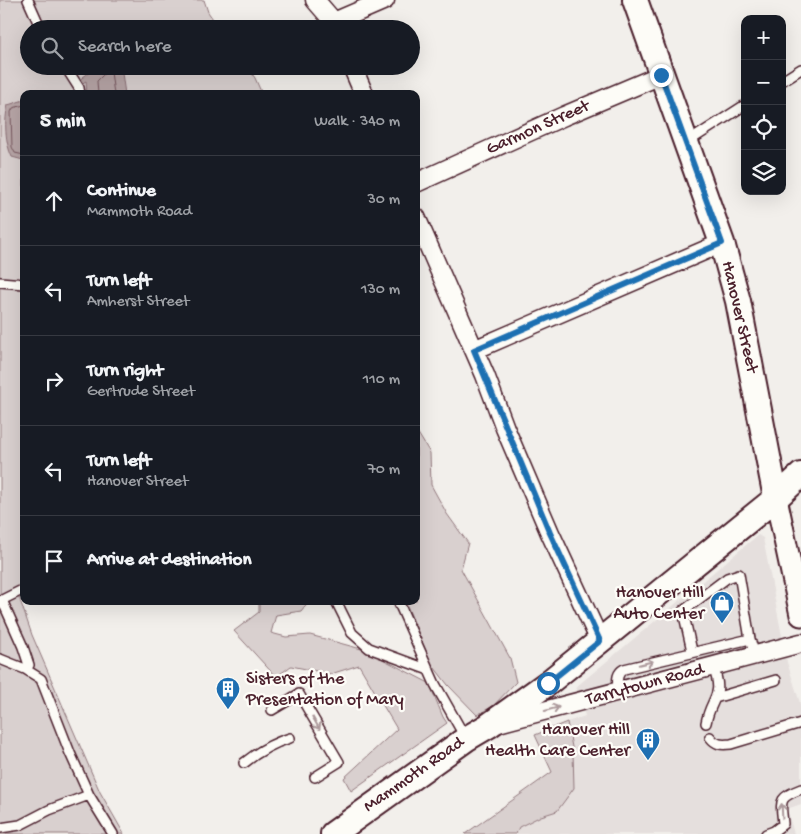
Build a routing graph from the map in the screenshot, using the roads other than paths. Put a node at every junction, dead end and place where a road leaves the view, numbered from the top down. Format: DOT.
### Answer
graph roads {
  1 [pos="28,0"];
  2 [pos="315,0"];
  3 [pos="385,0"];
  4 [pos="635,0"];
  5 [pos="37,20"];
  6 [pos="331,20"];
  7 [pos="345,20"];
  8 [pos="801,70"];
  9 [pos="71,75"];
  10 [pos="356,75"];
  11 [pos="661,75"];
  12 [pos="786,79"];
  13 [pos="79,90"];
  14 [pos="362,90"];
  15 [pos="741,108"];
  16 [pos="686,143"];
  17 [pos="420,181"];
  18 [pos="420,226"];
  19 [pos="722,243"];
  20 [pos="0,282"];
  21 [pos="20,284"];
  22 [pos="474,350"];
  23 [pos="801,475"];
  24 [pos="776,498"];
  25 [pos="20,592"];
  26 [pos="338,605"];
  27 [pos="400,605"];
  28 [pos="801,615"];
  29 [pos="600,641"];
  30 [pos="801,642"];
  31 [pos="752,647"];
  32 [pos="692,651"];
  33 [pos="0,659"];
  34 [pos="713,667"];
  35 [pos="26,669"];
  36 [pos="429,670"];
  37 [pos="776,680"];
  38 [pos="618,691"];
  39 [pos="715,698"];
  40 [pos="272,710"];
  41 [pos="706,723"];
  42 [pos="801,723"];
  43 [pos="488,726"];
  44 [pos="710,737"];
  45 [pos="290,738"];
  46 [pos="466,739"];
  47 [pos="244,762"];
  48 [pos="315,777"];
  49 [pos="801,789"];
  50 [pos="88,795"];
  51 [pos="0,828"];
  52 [pos="113,834"];
  53 [pos="333,834"];
  54 [pos="766,834"];
  1 -- 5 [label="lane"];
  2 -- 6 [label="street"];
  3 -- 7 [label="street"];
  4 -- 11 [label="main road, Hanover Street"];
  8 -- 12 [label="lane"];
  9 -- 13 [label="lane"];
  10 -- 14 [label="street"];
  11 -- 16 [label="main road, Hanover Street"];
  11 -- 17 [label="street, Garmon Street"];
  15 -- 16 [label="lane"];
  16 -- 19 [label="main road, Hanover Street"];
  18 -- 22 [label="street"];
  19 -- 22 [label="street"];
  19 -- 24 [label="main road, Hanover Street"];
  20 -- 21 [label="lane"];
  22 -- 29 [label="street"];
  23 -- 24 [label="main road, Mammoth Road"];
  24 -- 28 [label="street, Hanover Street"];
  24 -- 29 [label="main road, Mammoth Road"];
  25 -- 35 [label="lane"];
  26 -- 36 [label="lane"];
  27 -- 36 [label="lane"];
  29 -- 43 [label="main road, Mammoth Road"];
  30 -- 31 [label="street, Tarrytown Road"];
  31 -- 32 [label="lane"];
  31 -- 32 [label="lane"];
  31 -- 34 [label="street, Tarrytown Road"];
  38 -- 32 [label="lane, one-way"];
  33 -- 35 [label="lane"];
  34 -- 38 [label="street, Tarrytown Road"];
  34 -- 39 [label="lane"];
  35 -- 50 [label="lane"];
  36 -- 46 [label="lane"];
  37 -- 39 [label="lane"];
  43 -- 38 [label="street, Tarrytown Road, one-way"];
  39 -- 41 [label="lane"];
  40 -- 48 [label="lane, one-way"];
  42 -- 44 [label="lane"];
  43 -- 46 [label="main road, Mammoth Road"];
  45 -- 47 [label="lane"];
  46 -- 53 [label="main road, Mammoth Road"];
  54 -- 49 [label="lane, one-way"];
  50 -- 51 [label="lane"];
  50 -- 52 [label="lane"];
}
